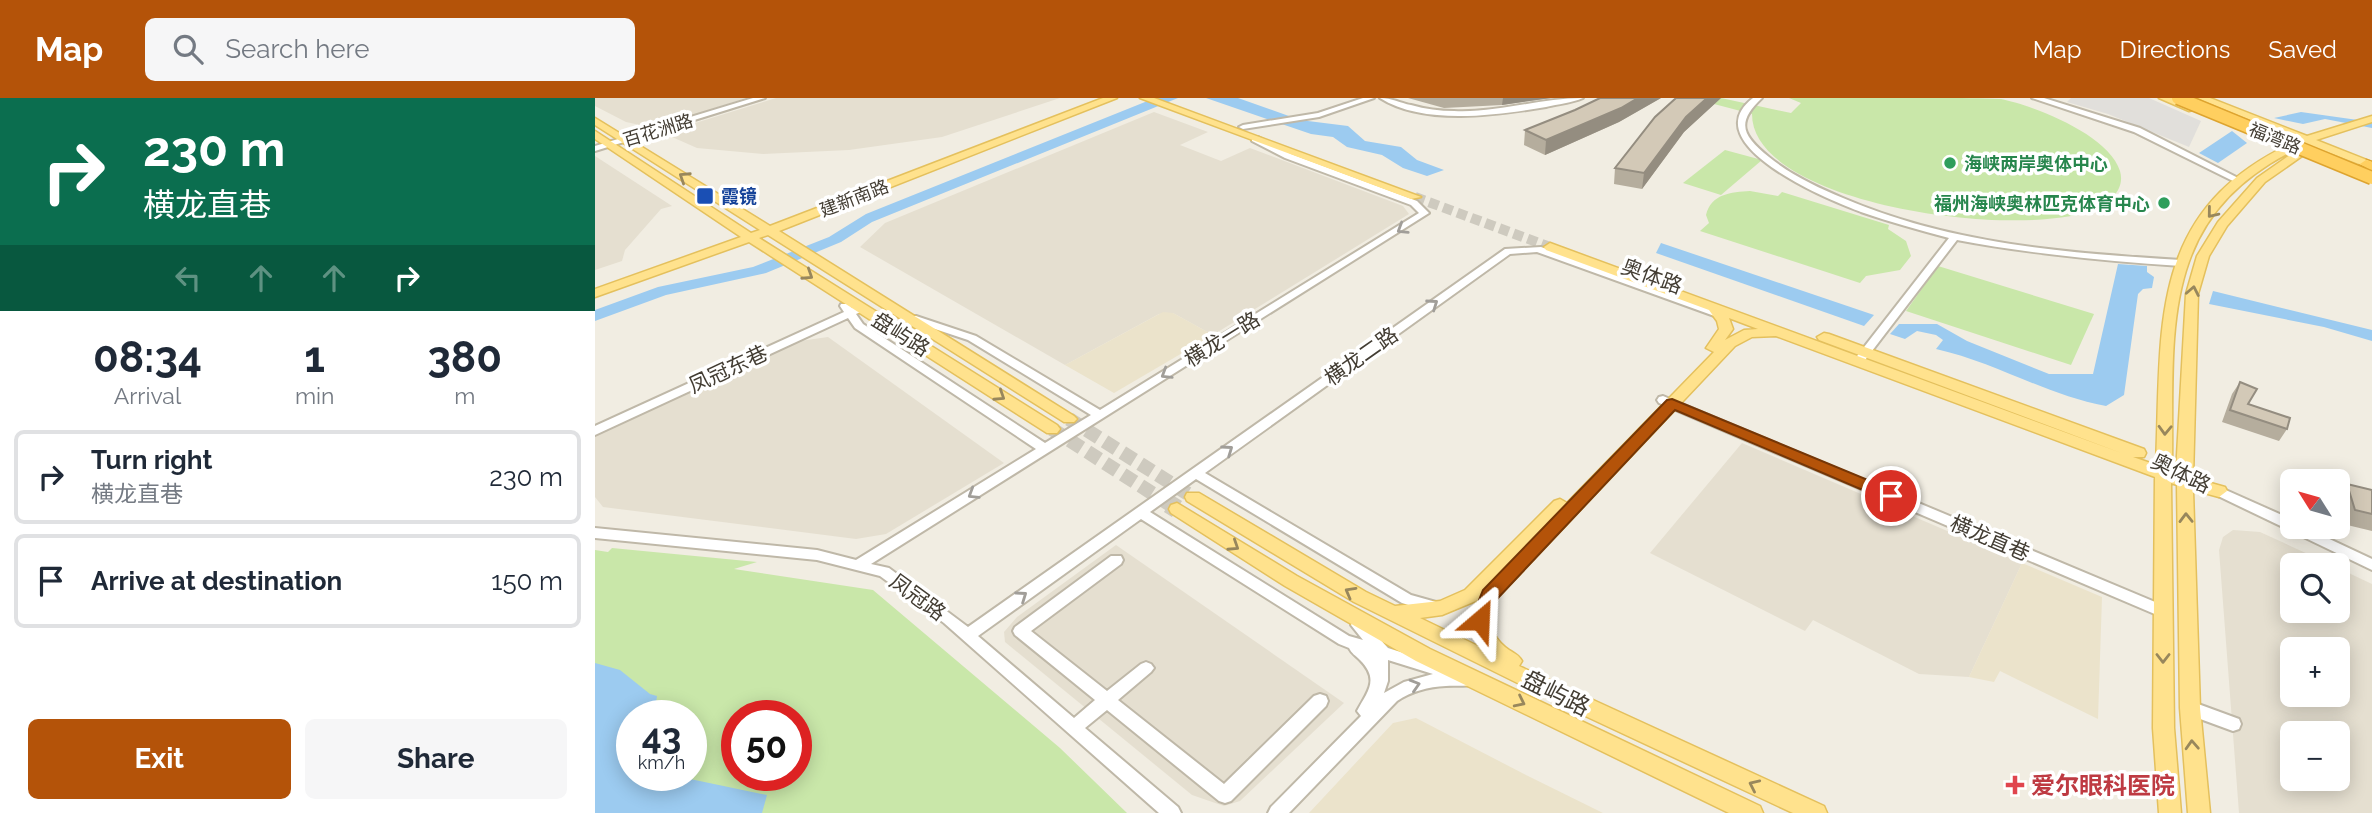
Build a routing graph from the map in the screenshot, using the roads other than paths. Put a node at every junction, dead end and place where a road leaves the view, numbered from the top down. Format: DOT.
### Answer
graph roads {
  1 [pos="761,98"];
  2 [pos="1112,98"];
  3 [pos="1145,98"];
  4 [pos="1161,98"];
  5 [pos="1170,98"];
  6 [pos="1370,98"];
  7 [pos="1384,98"];
  8 [pos="1579,98"];
  9 [pos="1758,98"];
  10 [pos="2036,98"];
  11 [pos="2164,98"];
  12 [pos="2171,98"];
  13 [pos="2178,98"];
  14 [pos="2190,98"];
  15 [pos="2202,98"];
  16 [pos="1092,99"];
  17 [pos="1195,109"];
  18 [pos="2372,119"];
  19 [pos="595,121"];
  20 [pos="1260,124"];
  21 [pos="2372,126"];
  22 [pos="1243,127"];
  23 [pos="2248,132"];
  24 [pos="595,134"];
  25 [pos="1255,139"];
  26 [pos="626,140"];
  27 [pos="611,145"];
  28 [pos="2302,146"];
  29 [pos="595,149"];
  30 [pos="2371,170"];
  31 [pos="2357,178"];
  32 [pos="2240,181"];
  33 [pos="2372,184"];
  34 [pos="844,202"];
  35 [pos="767,228"];
  36 [pos="748,235"];
  37 [pos="1954,237"];
  38 [pos="778,256"];
  39 [pos="2181,263"];
  40 [pos="842,275"];
  41 [pos="625,283"];
  42 [pos="595,285"];
  43 [pos="595,293"];
  44 [pos="851,307"];
  45 [pos="1717,311"];
  46 [pos="912,318"];
  47 [pos="1795,338"];
  48 [pos="1862,357"];
  49 [pos="1668,401"];
  50 [pos="1100,415"];
  51 [pos="1069,419"];
  52 [pos="1052,429"];
  53 [pos="595,430"];
  54 [pos="1045,449"];
  55 [pos="2163,468"];
  56 [pos="1195,473"];
  57 [pos="2185,478"];
  58 [pos="2219,491"];
  59 [pos="1193,497"];
  60 [pos="1177,509"];
  61 [pos="1140,512"];
  62 [pos="2280,521"];
  63 [pos="595,533"];
  64 [pos="2318,539"];
  65 [pos="1116,560"];
  66 [pos="860,564"];
  67 [pos="2372,565"];
  68 [pos="1456,604"];
  69 [pos="1336,607"];
  70 [pos="2162,611"];
  71 [pos="1392,613"];
  72 [pos="967,636"];
  73 [pos="1344,640"];
  74 [pos="1382,653"];
  75 [pos="1146,668"];
  76 [pos="1473,679"];
  77 [pos="1380,684"];
  78 [pos="1106,700"];
  79 [pos="1320,701"];
  80 [pos="2190,708"];
  81 [pos="1614,720"];
  82 [pos="2233,724"];
  83 [pos="1073,728"];
  84 [pos="2168,810"];
  85 [pos="1172,813"];
  86 [pos="1266,813"];
  87 [pos="1277,813"];
  88 [pos="1752,813"];
  89 [pos="1816,813"];
  90 [pos="2199,813"];
  1 -- 26 [label="street, 百花洲路"];
  2 -- 34 [label="main road, 建新南路"];
  3 -- 25 [label="main road"];
  4 -- 17 [label="main road"];
  5 -- 17 [label="main road"];
  6 -- 20 [label="street"];
  7 -- 8 [label="street"];
  9 -- 37 [label="street"];
  10 -- 32 [label="street"];
  11 -- 23 [label="main road"];
  12 -- 23 [label="highway, bridge"];
  13 -- 30 [label="highway, 福湾路, bridge"];
  14 -- 30 [label="highway, 福湾路, bridge"];
  15 -- 28 [label="main road"];
  16 -- 35 [label="main road, 建新南路"];
  17 -- 22 [label="main road"];
  18 -- 28 [label="main road"];
  19 -- 26 [label="main road, 盘屿路"];
  20 -- 22 [label="street"];
  21 -- 28 [label="main road"];
  22 -- 25 [label="main road"];
  23 -- 28 [label="main road"];
  24 -- 27 [label="main road, 盘屿路"];
  25 -- 50 [label="street, 横龙一路, one-way"];
  26 -- 27 [label="street, 百花洲路"];
  35 -- 26 [label="main road, 盘屿路, one-way"];
  27 -- 29 [label="street, 百花洲路"];
  27 -- 36 [label="main road, 盘屿路"];
  28 -- 30 [label="main road"];
  28 -- 31 [label="main road"];
  28 -- 32 [label="main road"];
  57 -- 28 [label="main road, one-way"];
  31 -- 33 [label="highway"];
  32 -- 39 [label="main road, one-way"];
  34 -- 35 [label="main road, 建新南路"];
  34 -- 40 [label="main road"];
  35 -- 36 [label="main road, 建新南路"];
  35 -- 40 [label="main road, 盘屿路"];
  36 -- 38 [label="main road, 盘屿路"];
  36 -- 41 [label="main road, 建新南路"];
  36 -- 42 [label="main road, 建新南路"];
  37 -- 39 [label="street"];
  37 -- 48 [label="street"];
  38 -- 41 [label="main road"];
  38 -- 44 [label="main road, 盘屿路, one-way"];
  39 -- 55 [label="main road, one-way"];
  40 -- 46 [label="main road, 盘屿路"];
  41 -- 43 [label="main road, 建新南路"];
  44 -- 52 [label="main road, 盘屿路, one-way"];
  44 -- 53 [label="street, 凤冠东巷"];
  44 -- 54 [label="street"];
  45 -- 47 [label="main road, 奥体路"];
  45 -- 48 [label="main road, 奥体路"];
  45 -- 49 [label="main road"];
  56 -- 45 [label="street, 横龙二路, one-way"];
  46 -- 50 [label="street"];
  46 -- 51 [label="main road, 盘屿路"];
  47 -- 48 [label="main road, 奥体路"];
  47 -- 49 [label="main road"];
  48 -- 55 [label="main road, 奥体路"];
  49 -- 68 [label="main road"];
  49 -- 70 [label="street, 横龙直巷"];
  49 -- 81 [label="main road"];
  50 -- 54 [label="street, 横龙一路"];
  54 -- 66 [label="street, 横龙一路, one-way"];
  55 -- 57 [label="main road, 奥体路"];
  55 -- 70 [label="main road"];
  56 -- 61 [label="street, 横龙二路"];
  56 -- 68 [label="street"];
  57 -- 58 [label="main road, 奥体路"];
  80 -- 57 [label="main road, one-way"];
  58 -- 62 [label="street"];
  71 -- 59 [label="main road, 盘屿路, one-way"];
  60 -- 69 [label="main road, 盘屿路, one-way"];
  72 -- 61 [label="street, 横龙二路, one-way"];
  61 -- 73 [label="street"];
  63 -- 66 [label="street, 凤冠路"];
  64 -- 67 [label="street"];
  65 -- 78 [label="street"];
  66 -- 72 [label="street, 凤冠路"];
  68 -- 71 [label="main road"];
  69 -- 74 [label="street"];
  69 -- 76 [label="main road, 盘屿路"];
  70 -- 84 [label="main road, one-way"];
  71 -- 81 [label="main road, 盘屿路"];
  72 -- 83 [label="street, 凤冠路"];
  73 -- 74 [label="street"];
  73 -- 77 [label="street"];
  74 -- 76 [label="street"];
  74 -- 77 [label="street"];
  75 -- 78 [label="street"];
  87 -- 76 [label="street, one-way"];
  76 -- 88 [label="main road, 盘屿路, one-way"];
  77 -- 86 [label="street"];
  78 -- 79 [label="street"];
  78 -- 83 [label="street"];
  80 -- 82 [label="street"];
  90 -- 80 [label="main road, one-way"];
  89 -- 81 [label="main road, 盘屿路, one-way"];
  83 -- 85 [label="street, 凤冠路"];
}
